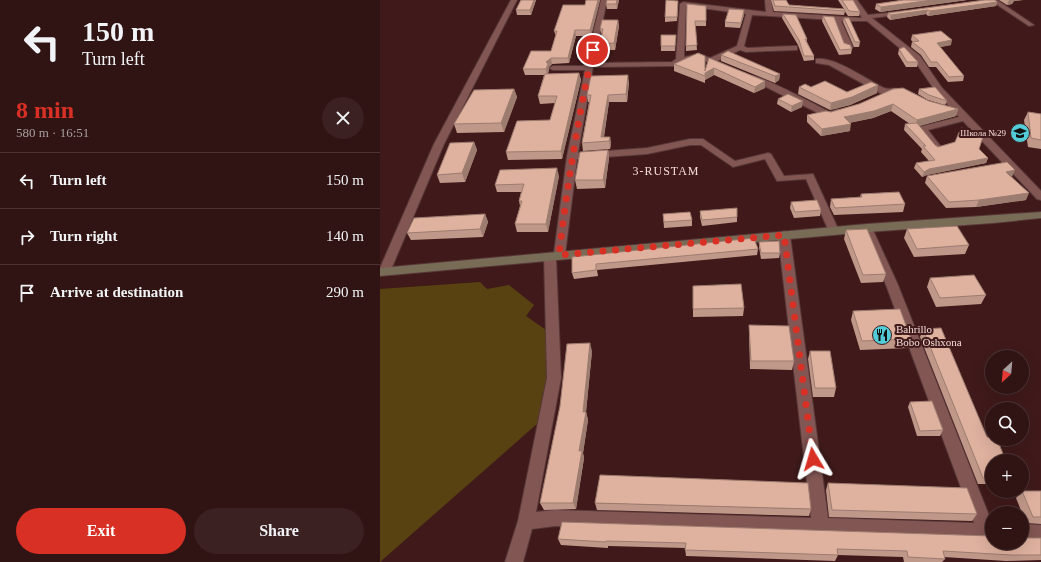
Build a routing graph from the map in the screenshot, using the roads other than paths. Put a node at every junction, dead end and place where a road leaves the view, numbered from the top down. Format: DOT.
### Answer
graph roads {
  1 [pos="514,0"];
  2 [pos="604,0"];
  3 [pos="768,0"];
  4 [pos="854,0"];
  5 [pos="991,0"];
  6 [pos="674,2"];
  7 [pos="683,4"];
  8 [pos="910,11"];
  9 [pos="750,13"];
  10 [pos="770,14"];
  11 [pos="866,17"];
  12 [pos="840,19"];
  13 [pos="1031,25"];
  14 [pos="740,47"];
  15 [pos="850,47"];
  16 [pos="794,48"];
  17 [pos="680,60"];
  18 [pos="710,61"];
  19 [pos="819,61"];
  20 [pos="590,64"];
  21 [pos="553,68"];
  22 [pos="730,69"];
  23 [pos="743,75"];
  24 [pos="889,92"];
  25 [pos="908,94"];
  26 [pos="880,97"];
  27 [pos="848,110"];
  28 [pos="944,110"];
  29 [pos="958,111"];
  30 [pos="965,118"];
  31 [pos="937,148"];
  32 [pos="572,156"];
  33 [pos="1041,197"];
  34 [pos="1041,215"];
  35 [pos="867,228"];
  36 [pos="834,231"];
  37 [pos="784,235"];
  38 [pos="554,255"];
  39 [pos="382,272"];
  40 [pos="526,521"];
  41 [pos="985,522"];
  42 [pos="820,525"];
  43 [pos="985,532"];
  44 [pos="1029,533"];
  45 [pos="1041,534"];
  46 [pos="514,562"];
  1 -- 39 [label="street"];
  2 -- 20 [label="street"];
  3 -- 10 [label="street"];
  4 -- 11 [label="street"];
  5 -- 13 [label="street"];
  6 -- 7 [label="street"];
  7 -- 9 [label="street"];
  7 -- 17 [label="street"];
  8 -- 11 [label="street"];
  9 -- 10 [label="street"];
  9 -- 14 [label="street"];
  10 -- 12 [label="street"];
  11 -- 12 [label="street"];
  11 -- 29 [label="street"];
  12 -- 15 [label="street"];
  14 -- 16 [label="street"];
  14 -- 18 [label="street"];
  17 -- 18 [label="street"];
  17 -- 20 [label="street"];
  18 -- 22 [label="street"];
  19 -- 24 [label="street"];
  20 -- 21 [label="street"];
  20 -- 32 [label="street"];
  23 -- 27 [label="street"];
  24 -- 25 [label="street"];
  24 -- 26 [label="street"];
  28 -- 29 [label="street"];
  29 -- 30 [label="street"];
  30 -- 31 [label="street"];
  30 -- 33 [label="street"];
  32 -- 36 [label="street"];
  32 -- 38 [label="street"];
  34 -- 35 [label="main road"];
  35 -- 36 [label="main road"];
  35 -- 41 [label="street"];
  36 -- 37 [label="main road"];
  37 -- 38 [label="main road"];
  37 -- 42 [label="street"];
  38 -- 39 [label="main road"];
  38 -- 40 [label="street"];
  40 -- 42 [label="street"];
  40 -- 46 [label="street"];
  42 -- 43 [label="street"];
  44 -- 45 [label="street"];
}
